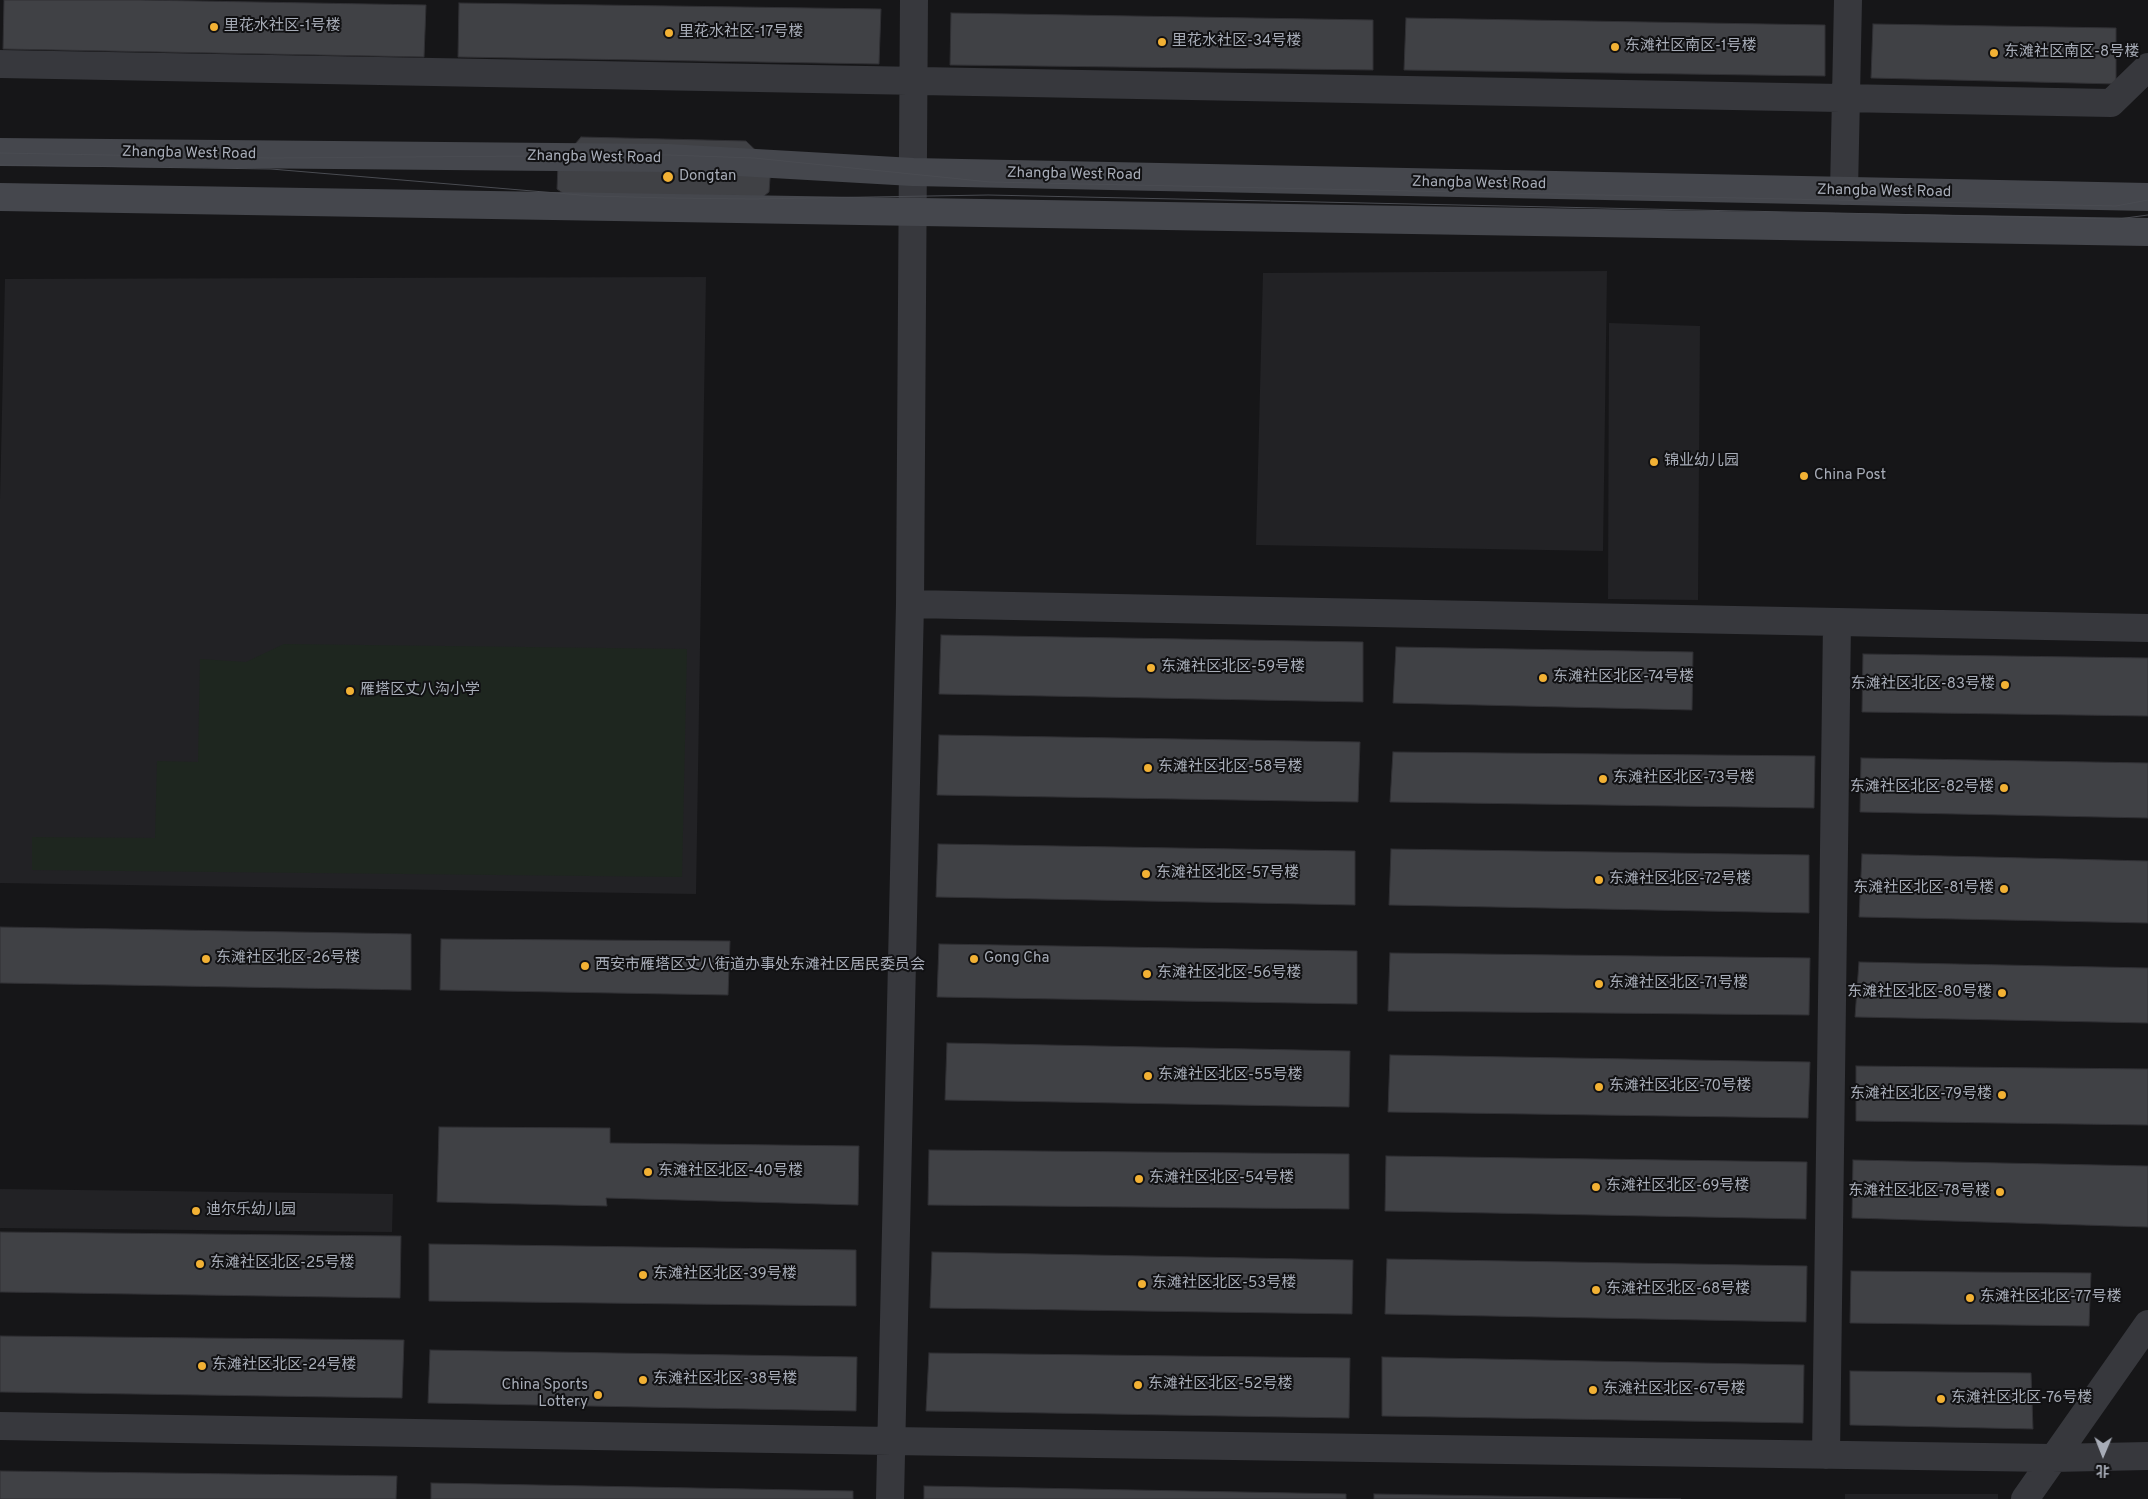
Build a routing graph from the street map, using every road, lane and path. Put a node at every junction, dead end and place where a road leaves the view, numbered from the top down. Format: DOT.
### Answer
graph roads {
  1 [pos="914,0"];
  2 [pos="1848,0"];
  3 [pos="0,64"];
  4 [pos="2148,67"];
  5 [pos="913,81"];
  6 [pos="1846,98"];
  7 [pos="0,152"];
  8 [pos="913,172"];
  9 [pos="1844,191"];
  10 [pos="0,197"];
  11 [pos="2148,197"];
  12 [pos="911,210"];
  13 [pos="2148,232"];
  14 [pos="910,604"];
  15 [pos="1837,622"];
  16 [pos="2148,628"];
  17 [pos="2148,1324"];
  18 [pos="0,1426"];
  19 [pos="891,1441"];
  20 [pos="1826,1454"];
  21 [pos="2148,1456"];
  22 [pos="2052,1458"];
  23 [pos="890,1499"];
  24 [pos="2025,1499"];
  1 -- 5 [label="street"];
  2 -- 6 [label="street"];
  3 -- 5 [label="street"];
  4 -- 6 [label="street"];
  5 -- 6 [label="street"];
  5 -- 8 [label="street"];
  6 -- 9 [label="street"];
  7 -- 8 [label="main road, Zhangba West Road"];
  8 -- 9 [label="main road, Zhangba West Road"];
  8 -- 12 [label="street"];
  9 -- 11 [label="main road, Zhangba West Road"];
  10 -- 12 [label="main road"];
  12 -- 13 [label="main road"];
  12 -- 14 [label="street"];
  14 -- 15 [label="street"];
  14 -- 19 [label="street"];
  15 -- 16 [label="street"];
  15 -- 20 [label="street"];
  17 -- 22 [label="street"];
  18 -- 19 [label="street"];
  19 -- 20 [label="street"];
  19 -- 23 [label="street"];
  20 -- 22 [label="street"];
  21 -- 22 [label="street"];
  22 -- 24 [label="street"];
}
